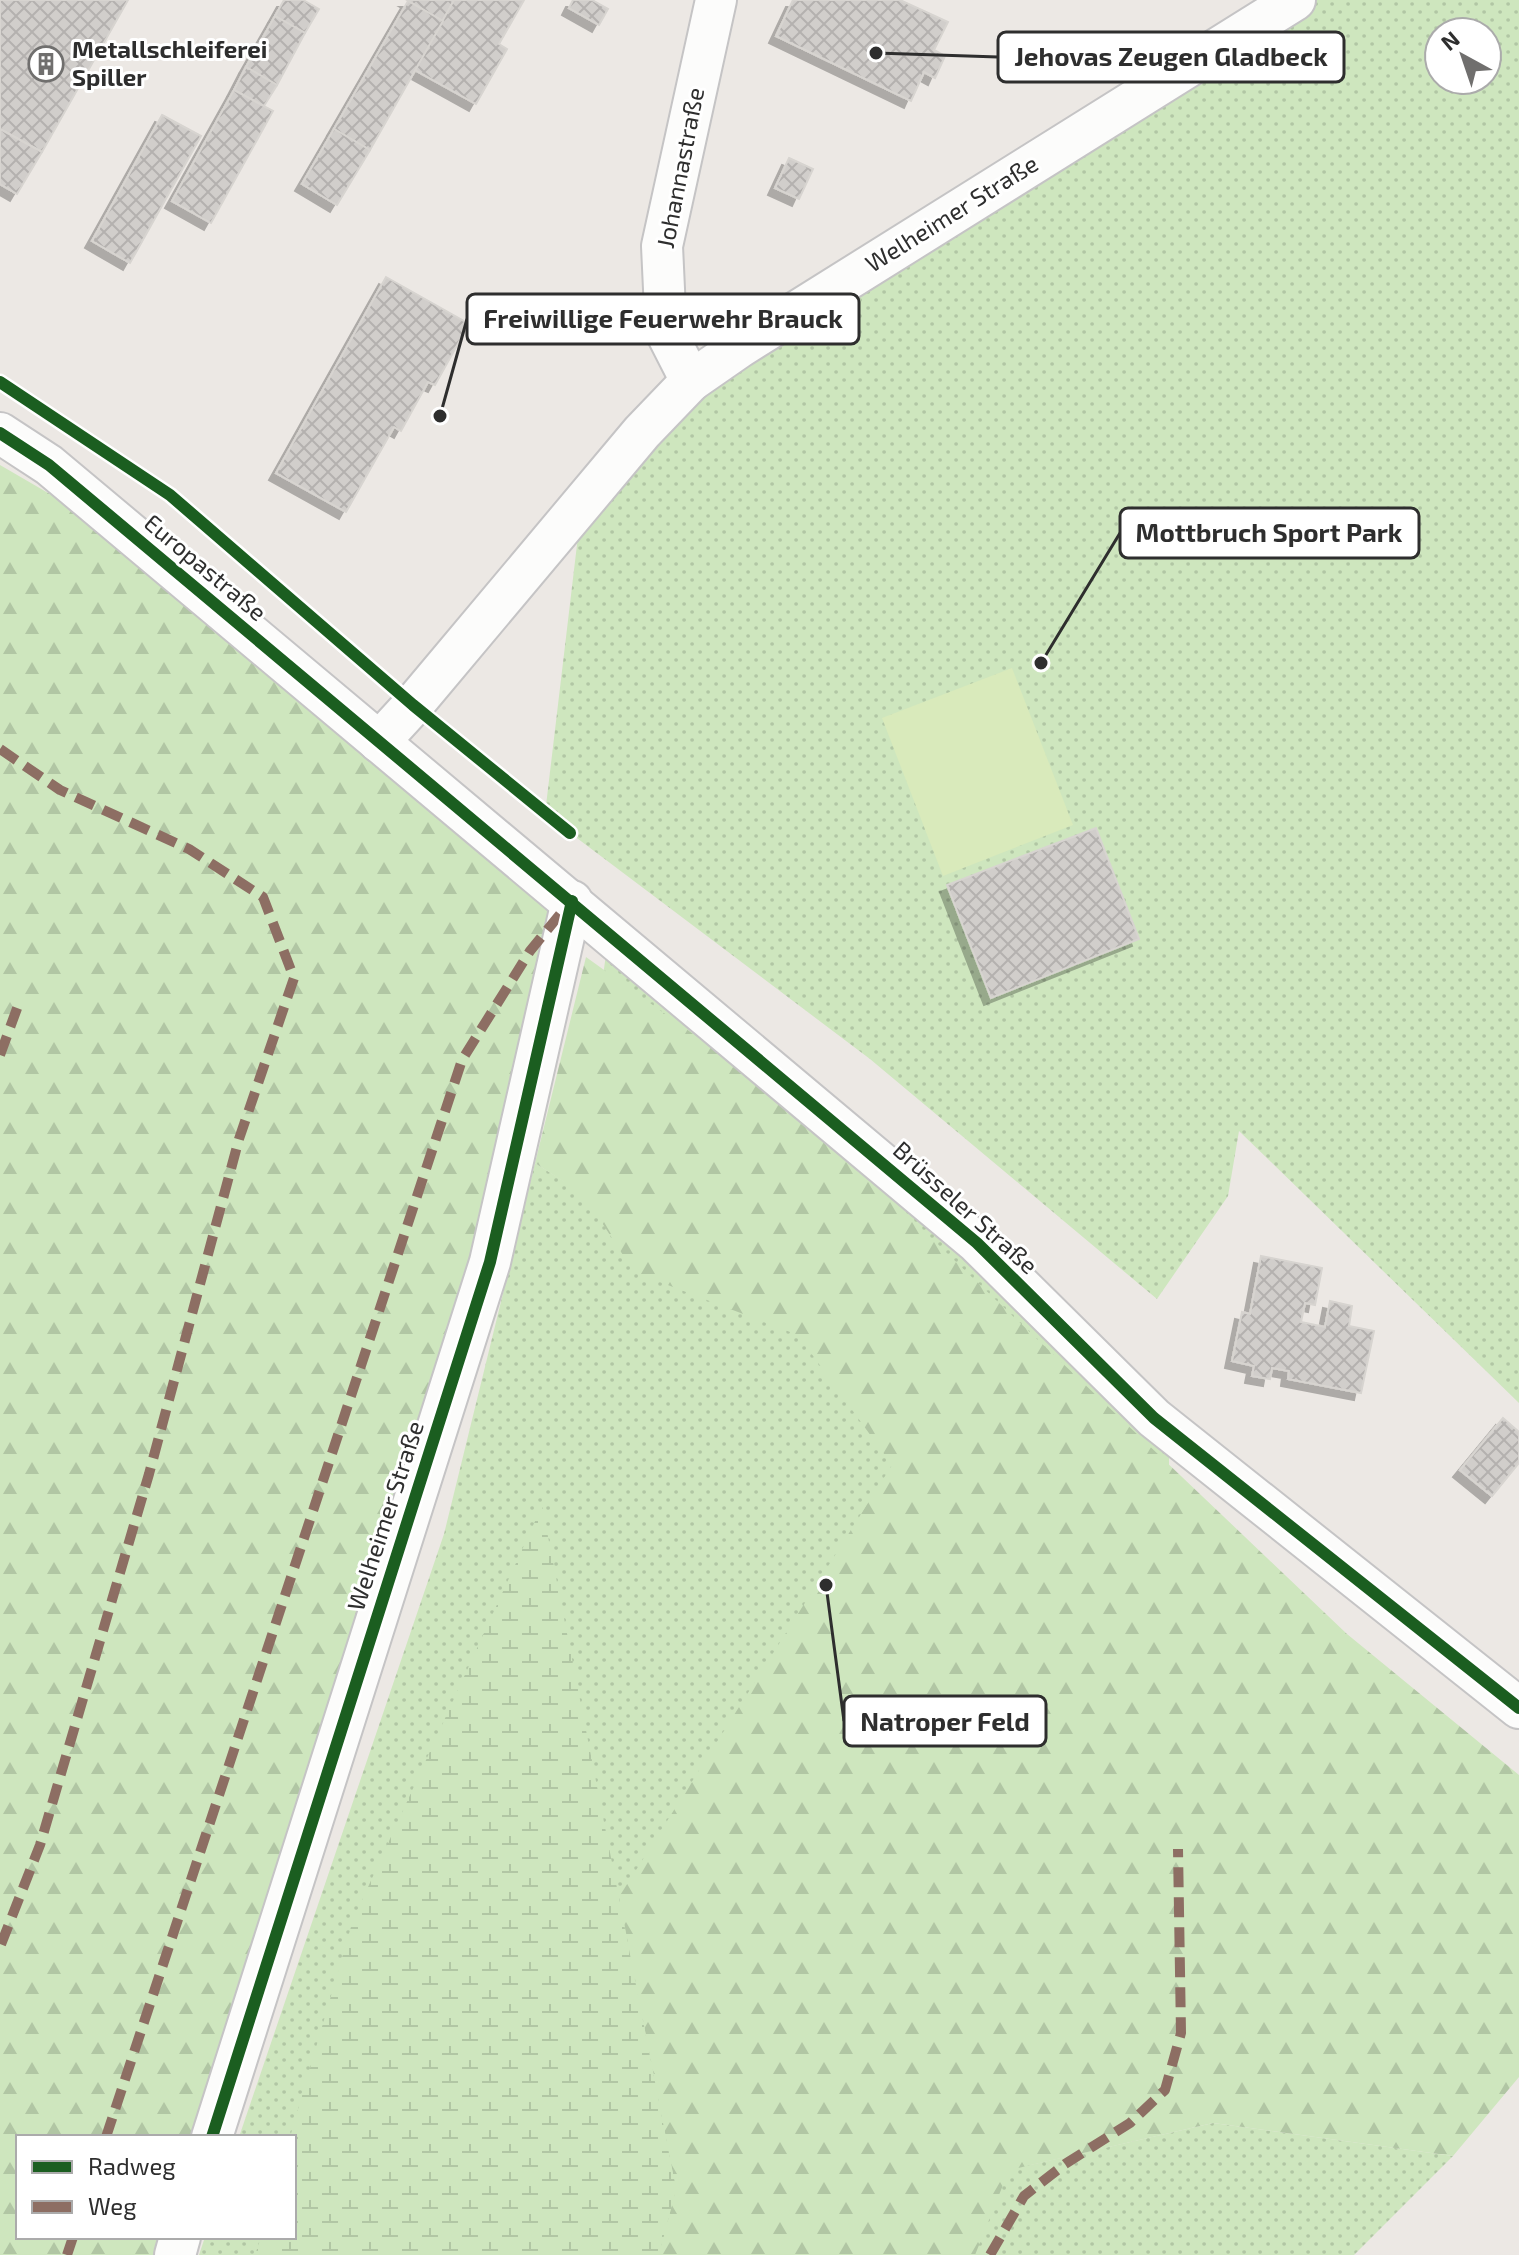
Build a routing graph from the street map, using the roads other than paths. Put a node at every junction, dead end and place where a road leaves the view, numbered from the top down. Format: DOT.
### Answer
graph roads {
  1 [pos="716,0"];
  2 [pos="1295,0"];
  3 [pos="691,381"];
  4 [pos="0,433"];
  5 [pos="379,742"];
  6 [pos="572,901"];
  7 [pos="1519,1708"];
  8 [pos="213,2135"];
  1 -- 3 [label="street, Johannastraße"];
  2 -- 3 [label="street, Welheimer Straße"];
  3 -- 5 [label="street, Welheimer Straße"];
  4 -- 5 [label="street, Europastraße"];
  5 -- 6 [label="street, Brüsseler Straße"];
  6 -- 7 [label="street, Brüsseler Straße"];
  6 -- 8 [label="street, Welheimer Straße"];
}
